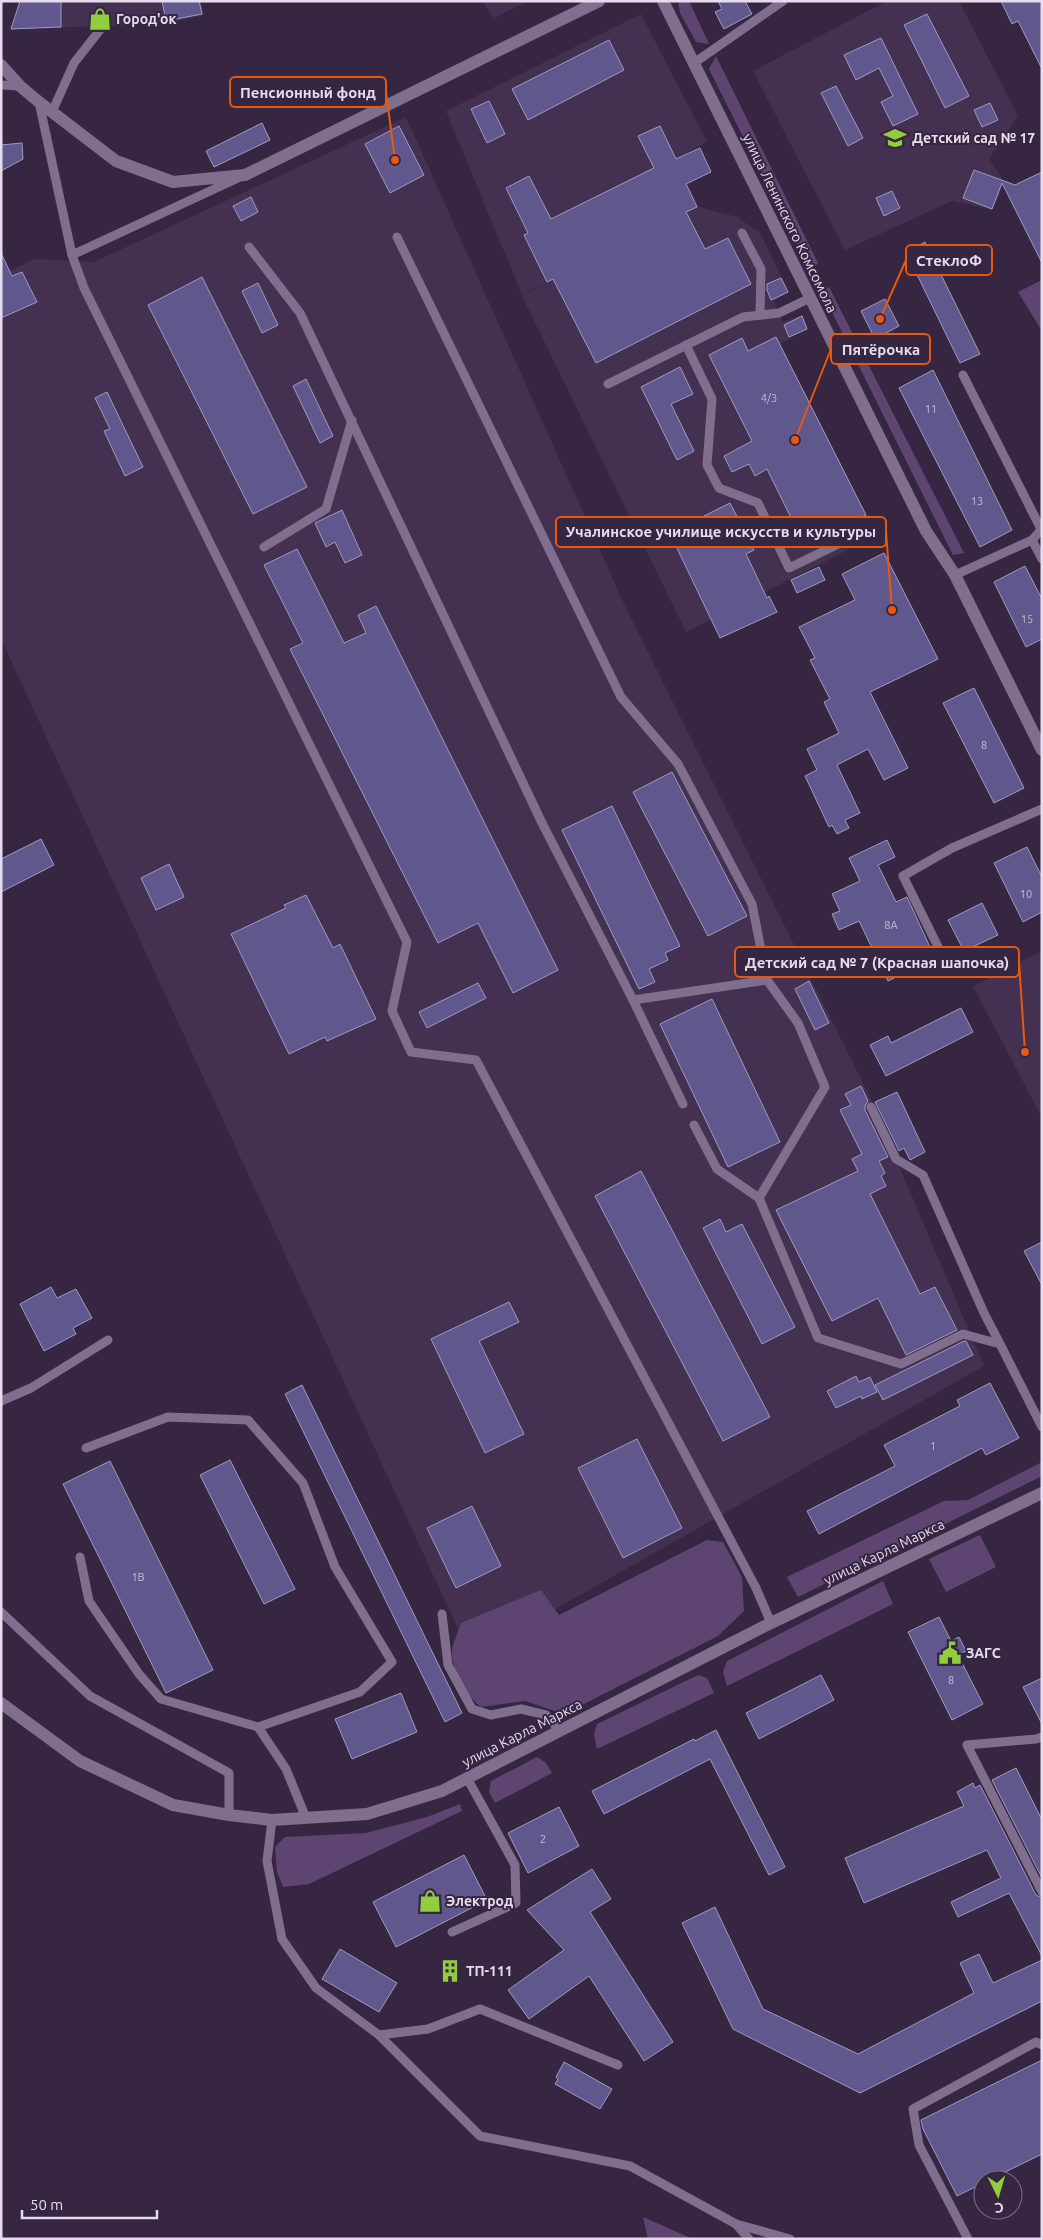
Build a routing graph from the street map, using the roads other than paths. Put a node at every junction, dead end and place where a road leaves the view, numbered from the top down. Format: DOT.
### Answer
graph roads {
  1 [pos="599,1"];
  2 [pos="663,1"];
  3 [pos="779,2"];
  4 [pos="580,5"];
  5 [pos="103,26"];
  6 [pos="694,63"];
  7 [pos="1,66"];
  8 [pos="1,85"];
  9 [pos="20,86"];
  10 [pos="38,102"];
  11 [pos="52,112"];
  12 [pos="245,175"];
  13 [pos="742,233"];
  14 [pos="397,237"];
  15 [pos="249,247"];
  16 [pos="72,256"];
  17 [pos="810,298"];
  18 [pos="760,315"];
  19 [pos="686,346"];
  20 [pos="963,375"];
  21 [pos="608,384"];
  22 [pos="352,420"];
  23 [pos="1041,529"];
  24 [pos="863,532"];
  25 [pos="1032,540"];
  26 [pos="264,547"];
  27 [pos="1042,559"];
  28 [pos="954,574"];
  29 [pos="1042,750"];
  30 [pos="1042,809"];
  31 [pos="948,967"];
  32 [pos="766,980"];
  33 [pos="633,1000"];
  34 [pos="683,1104"];
  35 [pos="871,1107"];
  36 [pos="694,1124"];
  37 [pos="759,1198"];
  38 [pos="108,1340"];
  39 [pos="1000,1344"];
  40 [pos="1,1401"];
  41 [pos="1042,1427"];
  42 [pos="86,1448"];
  43 [pos="1042,1493"];
  44 [pos="80,1557"];
  45 [pos="1,1612"];
  46 [pos="442,1614"];
  47 [pos="771,1623"];
  48 [pos="1,1703"];
  49 [pos="258,1727"];
  50 [pos="560,1731"];
  51 [pos="1042,1737"];
  52 [pos="467,1778"];
  53 [pos="229,1815"];
  54 [pos="306,1818"];
  55 [pos="272,1820"];
  56 [pos="1042,1892"];
  57 [pos="452,1932"];
  58 [pos="379,2035"];
  59 [pos="1042,2045"];
  60 [pos="618,2065"];
  61 [pos="736,2224"];
  62 [pos="749,2239"];
  63 [pos="790,2239"];
  64 [pos="968,2239"];
  1 -- 4 [label="main road"];
  2 -- 6 [label="main road, улица Ленинского Комсомола"];
  3 -- 6 [label="lane"];
  4 -- 12 [label="main road"];
  5 -- 11 [label="lane"];
  6 -- 17 [label="main road, улица Ленинского Комсомола"];
  7 -- 9 [label="main road"];
  8 -- 9 [label="lane"];
  9 -- 10 [label="main road"];
  10 -- 11 [label="main road"];
  10 -- 16 [label="lane"];
  11 -- 12 [label="main road"];
  12 -- 16 [label="lane"];
  13 -- 18 [label="lane"];
  14 -- 32 [label="lane"];
  15 -- 22 [label="lane"];
  16 -- 47 [label="lane"];
  17 -- 18 [label="lane"];
  17 -- 28 [label="main road, улица Ленинского Комсомола"];
  18 -- 19 [label="lane"];
  19 -- 21 [label="lane"];
  19 -- 24 [label="lane"];
  20 -- 23 [label="lane"];
  22 -- 26 [label="lane"];
  22 -- 33 [label="lane"];
  23 -- 25 [label="lane"];
  25 -- 27 [label="lane"];
  25 -- 28 [label="lane"];
  28 -- 29 [label="main road, улица Ленинского Комсомола"];
  30 -- 31 [label="lane"];
  32 -- 33 [label="lane"];
  32 -- 37 [label="lane"];
  33 -- 34 [label="lane"];
  35 -- 39 [label="lane"];
  36 -- 37 [label="lane"];
  37 -- 39 [label="lane"];
  38 -- 40 [label="lane"];
  39 -- 41 [label="lane"];
  42 -- 49 [label="lane"];
  43 -- 47 [label="main road, улица Карла Маркса"];
  44 -- 49 [label="lane"];
  45 -- 53 [label="lane"];
  46 -- 50 [label="lane"];
  47 -- 50 [label="main road, улица Карла Маркса"];
  48 -- 53 [label="main road, улица Карла Маркса"];
  49 -- 54 [label="lane"];
  50 -- 52 [label="main road, улица Карла Маркса"];
  51 -- 56 [label="lane"];
  52 -- 54 [label="main road, улица Карла Маркса"];
  52 -- 57 [label="lane"];
  53 -- 55 [label="main road, улица Карла Маркса"];
  54 -- 55 [label="main road, улица Карла Маркса"];
  55 -- 58 [label="lane"];
  58 -- 60 [label="lane"];
  58 -- 61 [label="lane"];
  59 -- 64 [label="lane"];
  61 -- 62 [label="lane"];
  61 -- 63 [label="lane"];
}
